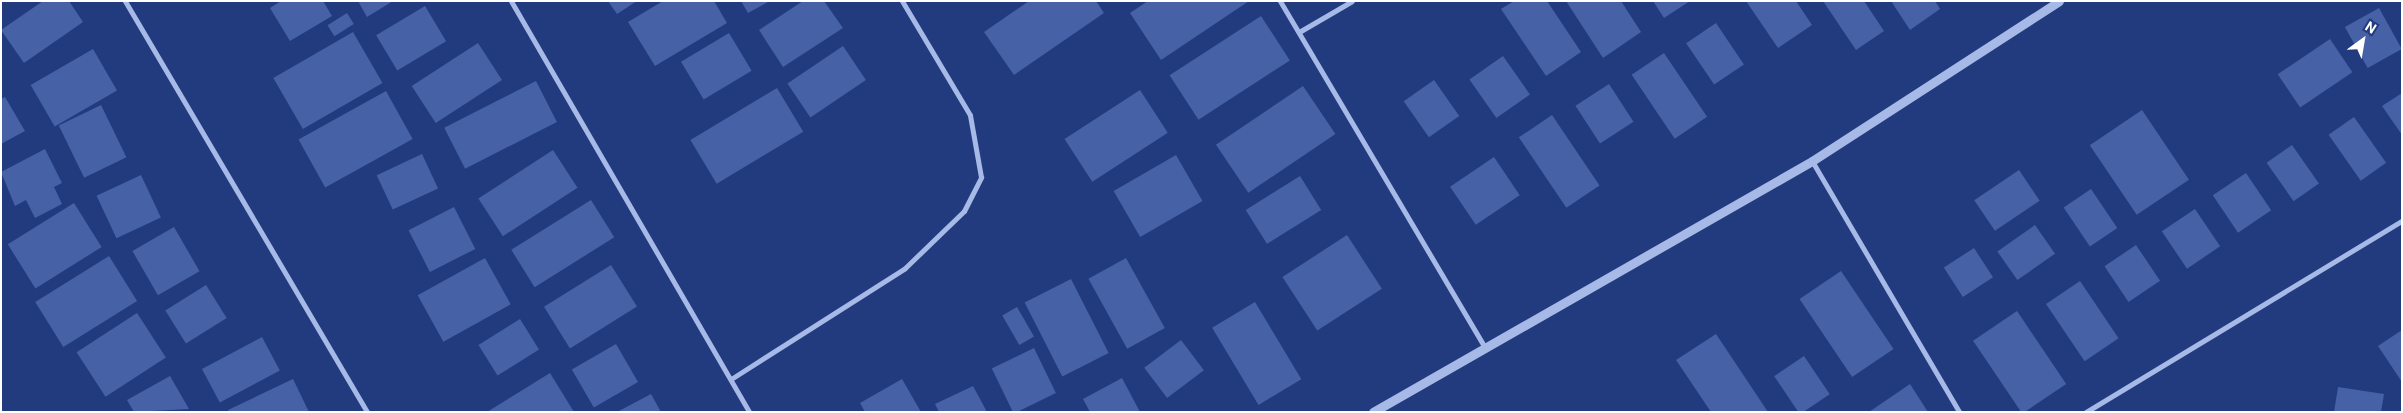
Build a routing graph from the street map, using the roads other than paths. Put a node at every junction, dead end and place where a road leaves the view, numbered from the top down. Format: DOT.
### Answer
graph roads {
  1 [pos="125,1"];
  2 [pos="512,1"];
  3 [pos="902,1"];
  4 [pos="1280,1"];
  5 [pos="1352,1"];
  6 [pos="2060,1"];
  7 [pos="1299,32"];
  8 [pos="1812,161"];
  9 [pos="2402,221"];
  10 [pos="1484,348"];
  11 [pos="731,379"];
  12 [pos="367,412"];
  13 [pos="749,412"];
  14 [pos="1373,412"];
  15 [pos="1959,412"];
  16 [pos="2086,412"];
  1 -- 12 [label="street"];
  2 -- 11 [label="street"];
  3 -- 11 [label="street"];
  4 -- 7 [label="street"];
  5 -- 7 [label="street"];
  6 -- 8 [label="street"];
  7 -- 10 [label="street"];
  8 -- 10 [label="street"];
  8 -- 15 [label="street"];
  9 -- 16 [label="street"];
  10 -- 14 [label="street"];
  11 -- 13 [label="street"];
}
